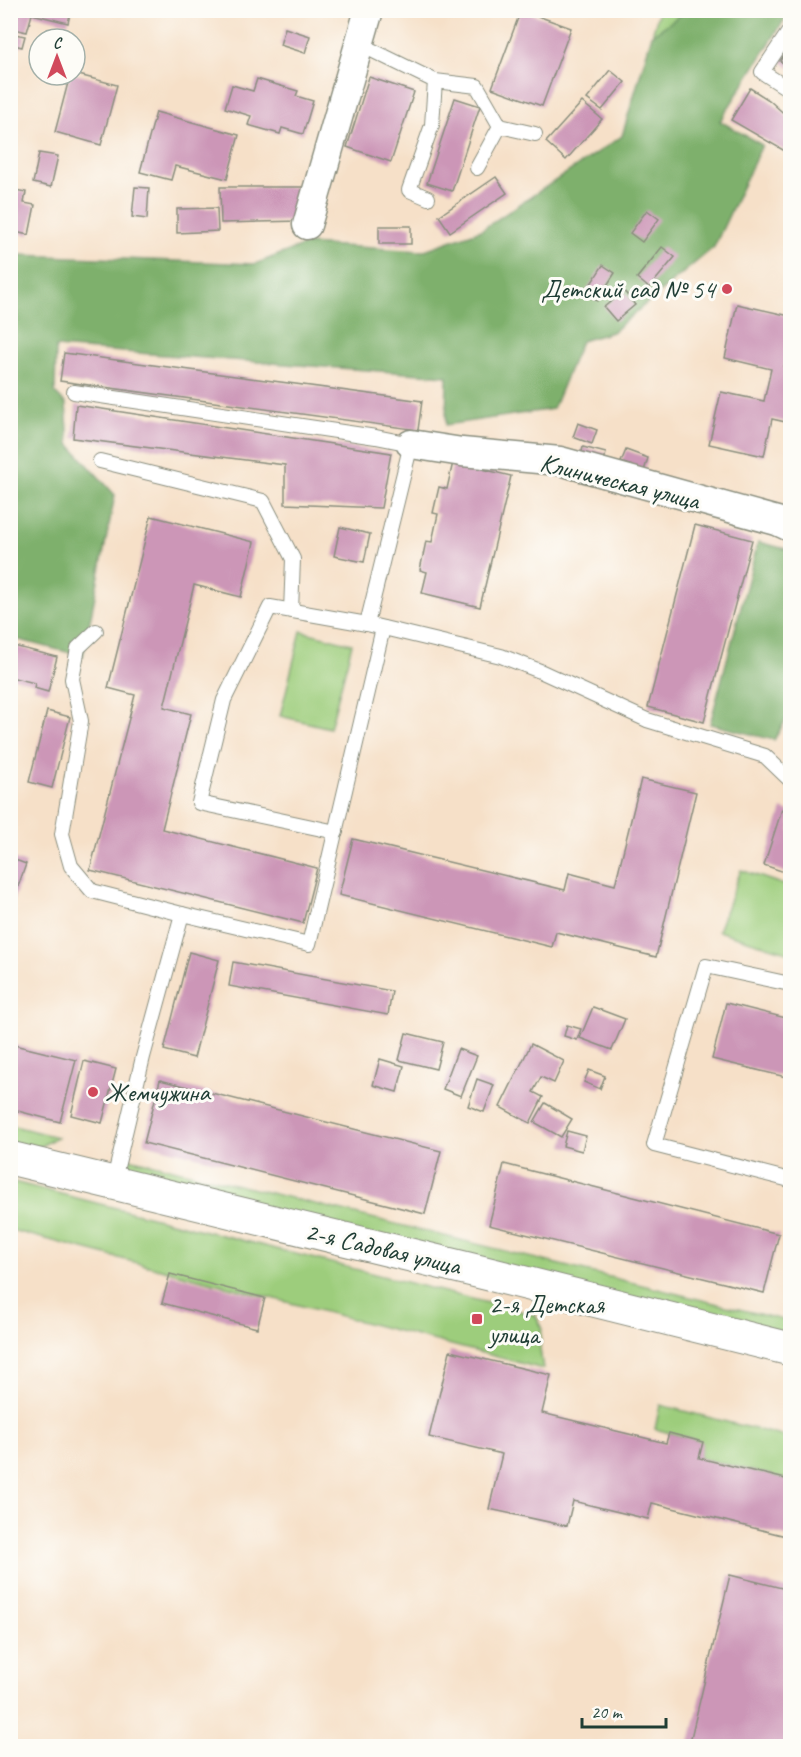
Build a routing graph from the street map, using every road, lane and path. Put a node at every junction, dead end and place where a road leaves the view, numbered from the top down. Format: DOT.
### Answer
graph roads {
  1 [pos="369,10"];
  2 [pos="790,30"];
  3 [pos="359,44"];
  4 [pos="435,81"];
  5 [pos="790,90"];
  6 [pos="500,126"];
  7 [pos="535,134"];
  8 [pos="477,168"];
  9 [pos="428,198"];
  10 [pos="307,225"];
  11 [pos="74,392"];
  12 [pos="411,444"];
  13 [pos="100,460"];
  14 [pos="790,526"];
  15 [pos="291,611"];
  16 [pos="367,624"];
  17 [pos="383,628"];
  18 [pos="96,630"];
  19 [pos="790,780"];
  20 [pos="336,832"];
  21 [pos="182,914"];
  22 [pos="790,984"];
  23 [pos="10,1158"];
  24 [pos="790,1180"];
  25 [pos="112,1184"];
  26 [pos="790,1348"];
  1 -- 3 [label="street"];
  2 -- 5 [label="lane"];
  3 -- 4 [label="lane"];
  3 -- 10 [label="street"];
  4 -- 6 [label="lane"];
  4 -- 9 [label="lane"];
  6 -- 7 [label="lane"];
  6 -- 8 [label="lane"];
  11 -- 12 [label="lane"];
  12 -- 14 [label="street, Клиническая улица"];
  12 -- 16 [label="lane"];
  13 -- 15 [label="lane"];
  15 -- 16 [label="lane"];
  15 -- 20 [label="lane"];
  16 -- 17 [label="lane"];
  17 -- 19 [label="lane"];
  17 -- 20 [label="lane"];
  18 -- 21 [label="lane"];
  20 -- 21 [label="lane"];
  21 -- 25 [label="lane"];
  22 -- 24 [label="lane"];
  23 -- 25 [label="street, 2-я Садовая улица"];
  25 -- 26 [label="street, 2-я Садовая улица"];
}
